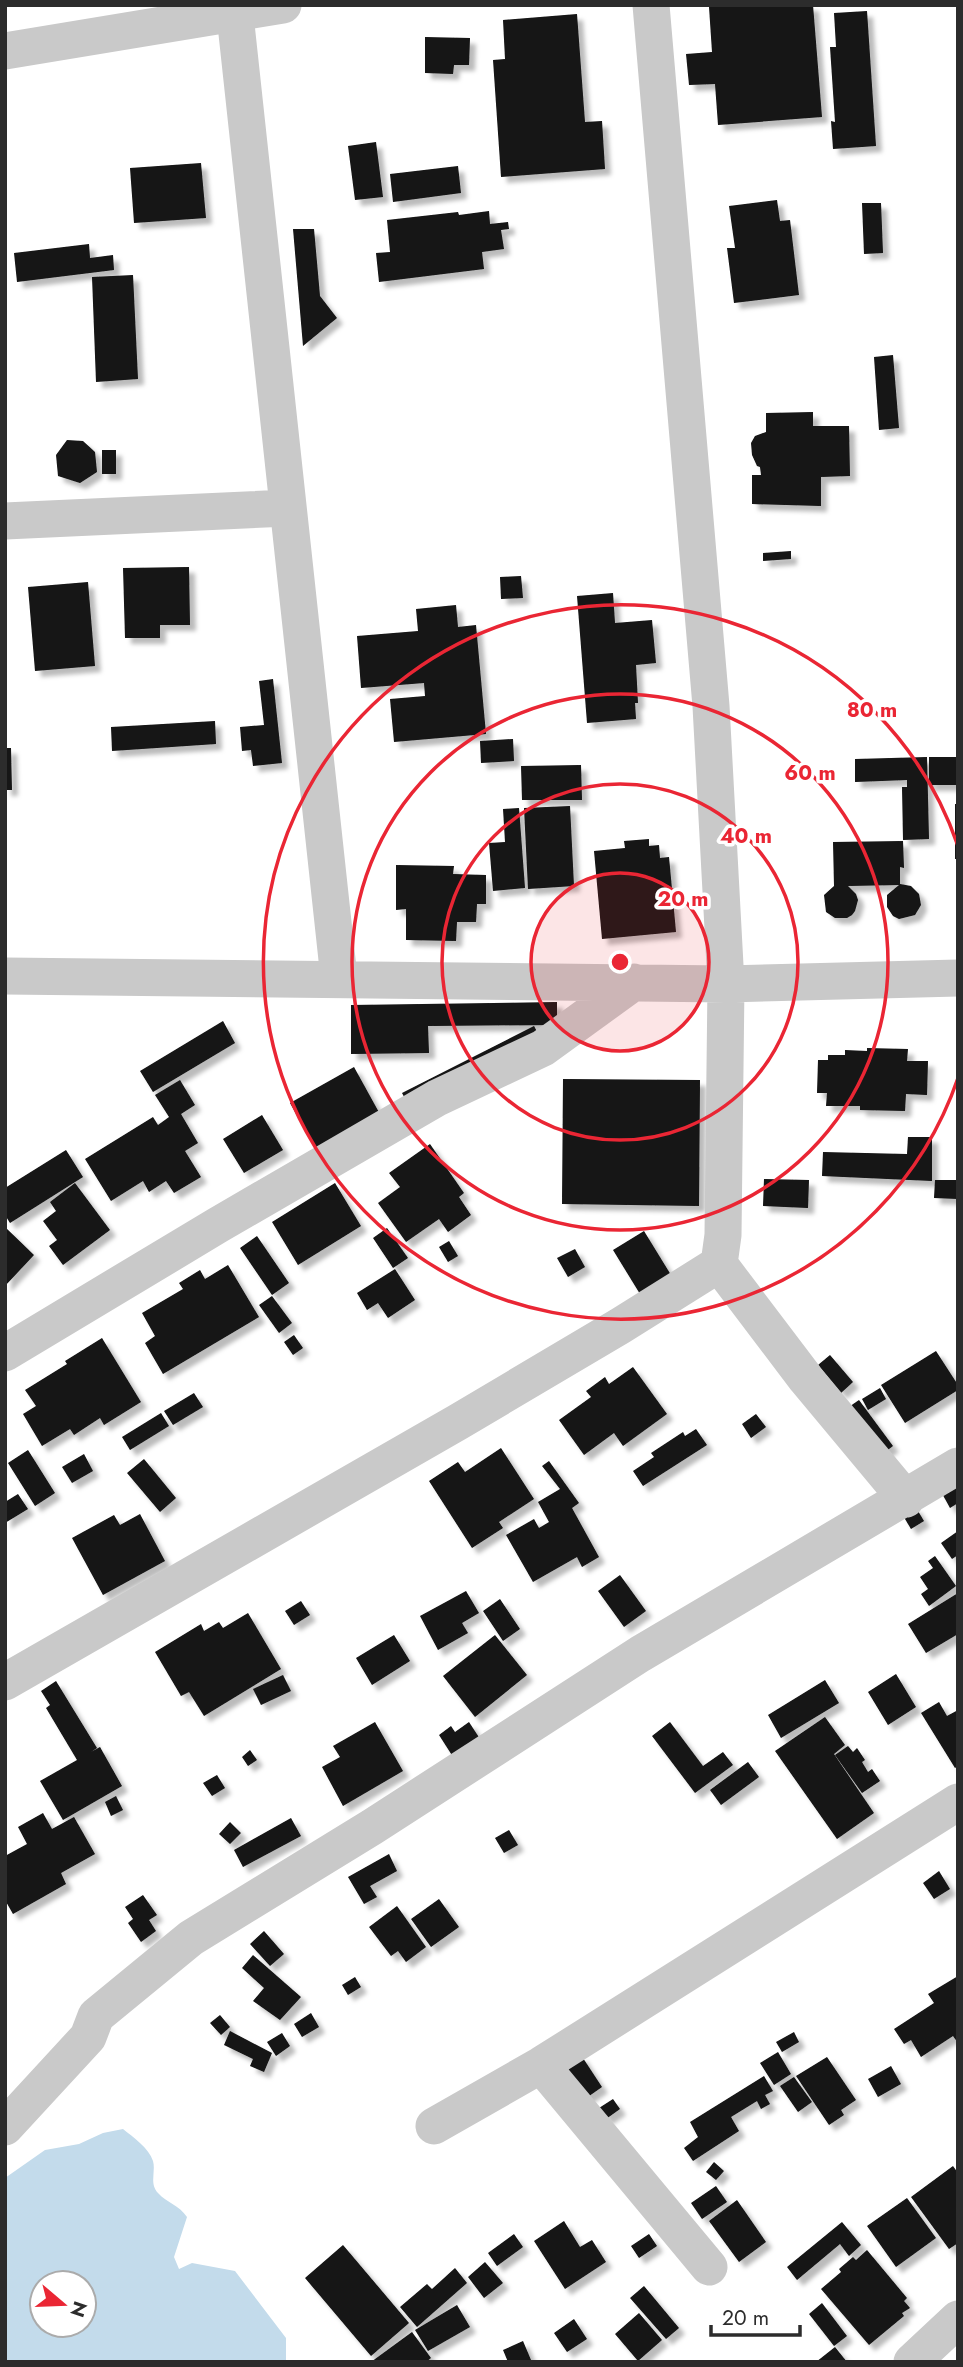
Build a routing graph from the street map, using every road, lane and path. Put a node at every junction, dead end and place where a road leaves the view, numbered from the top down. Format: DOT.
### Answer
graph roads {
  1 [pos="283,5"];
  2 [pos="651,5"];
  3 [pos="235,15"];
  4 [pos="5,51"];
  5 [pos="288,508"];
  6 [pos="5,521"];
  7 [pos="5,976"];
  8 [pos="339,978"];
  9 [pos="958,978"];
  10 [pos="634,982"];
  11 [pos="726,984"];
  12 [pos="719,1264"];
  13 [pos="5,1353"];
  14 [pos="958,1466"];
  15 [pos="906,1499"];
  16 [pos="5,1682"];
  17 [pos="958,1802"];
  18 [pos="541,2065"];
  19 [pos="434,2126"];
  20 [pos="5,2127"];
  21 [pos="709,2267"];
  22 [pos="958,2319"];
  23 [pos="912,2362"];
  1 -- 3 [label="street"];
  2 -- 11 [label="street"];
  3 -- 4 [label="street"];
  3 -- 5 [label="street"];
  5 -- 6 [label="street"];
  5 -- 8 [label="street"];
  7 -- 8 [label="street"];
  8 -- 10 [label="street"];
  9 -- 11 [label="street"];
  10 -- 11 [label="street"];
  10 -- 13 [label="street"];
  11 -- 12 [label="street"];
  12 -- 15 [label="street"];
  12 -- 16 [label="street"];
  14 -- 15 [label="street"];
  15 -- 20 [label="street"];
  17 -- 18 [label="street"];
  18 -- 19 [label="street"];
  18 -- 21 [label="street"];
  22 -- 23 [label="street"];
}
